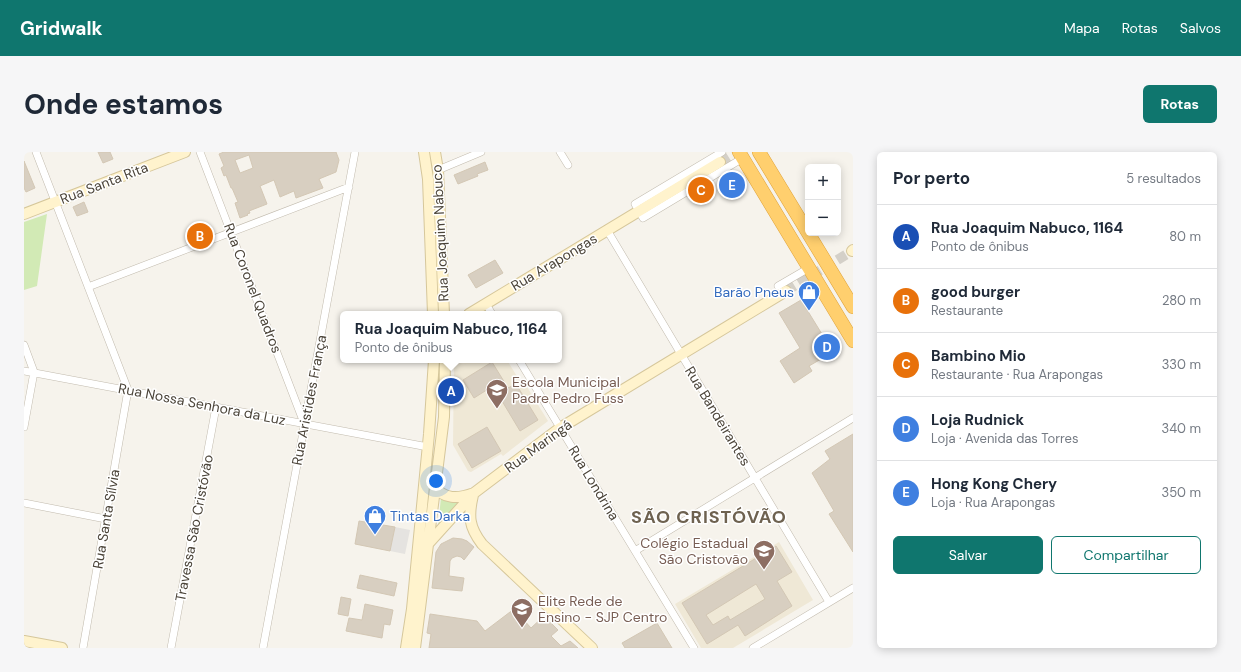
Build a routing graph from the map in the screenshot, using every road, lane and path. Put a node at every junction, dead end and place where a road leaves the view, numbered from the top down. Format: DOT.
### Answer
graph roads {
  1 [pos="36,152"];
  2 [pos="185,152"];
  3 [pos="200,152"];
  4 [pos="356,152"];
  5 [pos="424,152"];
  6 [pos="435,152"];
  7 [pos="481,152"];
  8 [pos="560,152"];
  9 [pos="759,152"];
  10 [pos="741,155"];
  11 [pos="721,157"];
  12 [pos="568,165"];
  13 [pos="438,170"];
  14 [pos="349,187"];
  15 [pos="55,202"];
  16 [pos="639,211"];
  17 [pos="24,214"];
  18 [pos="607,230"];
  19 [pos="231,232"];
  20 [pos="809,268"];
  21 [pos="88,287"];
  22 [pos="782,289"];
  23 [pos="486,304"];
  24 [pos="853,308"];
  25 [pos="433,311"];
  26 [pos="444,311"];
  27 [pos="474,311"];
  28 [pos="490,311"];
  29 [pos="853,340"];
  30 [pos="24,345"];
  31 [pos="681,354"];
  32 [pos="434,363"];
  33 [pos="445,363"];
  34 [pos="521,363"];
  35 [pos="24,371"];
  36 [pos="34,372"];
  37 [pos="128,390"];
  38 [pos="216,407"];
  39 [pos="853,418"];
  40 [pos="305,424"];
  41 [pos="24,426"];
  42 [pos="560,428"];
  43 [pos="428,447"];
  44 [pos="426,470"];
  45 [pos="755,478"];
  46 [pos="435,489"];
  47 [pos="474,494"];
  48 [pos="24,503"];
  49 [pos="106,519"];
  50 [pos="428,544"];
  51 [pos="635,551"];
  52 [pos="853,588"];
  53 [pos="829,602"];
  54 [pos="24,641"];
  55 [pos="50,647"];
  56 [pos="62,648"];
  57 [pos="83,648"];
  58 [pos="171,648"];
  59 [pos="263,648"];
  60 [pos="406,648"];
  61 [pos="415,648"];
  62 [pos="592,648"];
  63 [pos="694,648"];
  64 [pos="753,648"];
  1 -- 15 [label="street"];
  2 -- 15 [label="main road, Rua Santa Rita"];
  3 -- 19 [label="street, Rua Coronel Quadros"];
  4 -- 14 [label="street, Rua Aristides França"];
  5 -- 25 [label="main road, Rua Joaquim Nabuco"];
  6 -- 13 [label="main road, Rua Joaquim Nabuco"];
  7 -- 13 [label="street"];
  8 -- 12 [label="street"];
  9 -- 24 [label="highway"];
  10 -- 16 [label="street"];
  10 -- 20 [label="highway"];
  11 -- 16 [label="main road, Rua Arapongas"];
  13 -- 26 [label="main road, Rua Joaquim Nabuco"];
  14 -- 19 [label="street"];
  14 -- 40 [label="street, Rua Aristides França"];
  15 -- 17 [label="main road, Rua Santa Rita"];
  15 -- 21 [label="street"];
  16 -- 18 [label="main road, Rua Arapongas"];
  18 -- 23 [label="main road, Rua Arapongas"];
  18 -- 31 [label="street, Rua Bandeirantes"];
  19 -- 21 [label="street"];
  19 -- 40 [label="street, Rua Coronel Quadros"];
  20 -- 22 [label="street"];
  20 -- 29 [label="highway"];
  21 -- 37 [label="street"];
  22 -- 31 [label="main road, Rua Maringá"];
  23 -- 27 [label="main road, Rua Arapongas"];
  23 -- 28 [label="street"];
  30 -- 36 [label="street"];
  31 -- 42 [label="main road, Rua Maringá"];
  31 -- 45 [label="street, Rua Bandeirantes"];
  32 -- 43 [label="main road"];
  33 -- 46 [label="main road"];
  34 -- 42 [label="street, Rua Londrina"];
  35 -- 36 [label="street, Rua Nossa Senhora da Luz"];
  36 -- 37 [label="street, Rua Nossa Senhora da Luz"];
  36 -- 41 [label="street"];
  37 -- 38 [label="street, Rua Nossa Senhora da Luz"];
  37 -- 49 [label="street, Rua Santa Sílvia"];
  38 -- 40 [label="street, Rua Nossa Senhora da Luz"];
  38 -- 58 [label="street, Travessa São Cristóvão"];
  39 -- 45 [label="street"];
  40 -- 43 [label="street, Rua Nossa Senhora da Luz"];
  40 -- 59 [label="street, Rua Aristides França"];
  42 -- 47 [label="main road, Rua Maringá"];
  42 -- 51 [label="street, Rua Londrina"];
  43 -- 44 [label="main road"];
  44 -- 46 [label="main road"];
  44 -- 60 [label="main road"];
  45 -- 51 [label="street"];
  45 -- 53 [label="street, Rua Bandeirantes"];
  46 -- 47 [label="main road"];
  46 -- 50 [label="main road"];
  47 -- 50 [label="main road, Rua Maringá"];
  47 -- 62 [label="main road"];
  48 -- 49 [label="street"];
  49 -- 57 [label="street, Rua Santa Sílvia"];
  50 -- 61 [label="main road"];
  51 -- 63 [label="street, Rua Londrina"];
  52 -- 53 [label="street"];
  53 -- 64 [label="street"];
  54 -- 55 [label="main road"];
  55 -- 56 [label="main road"];
}
